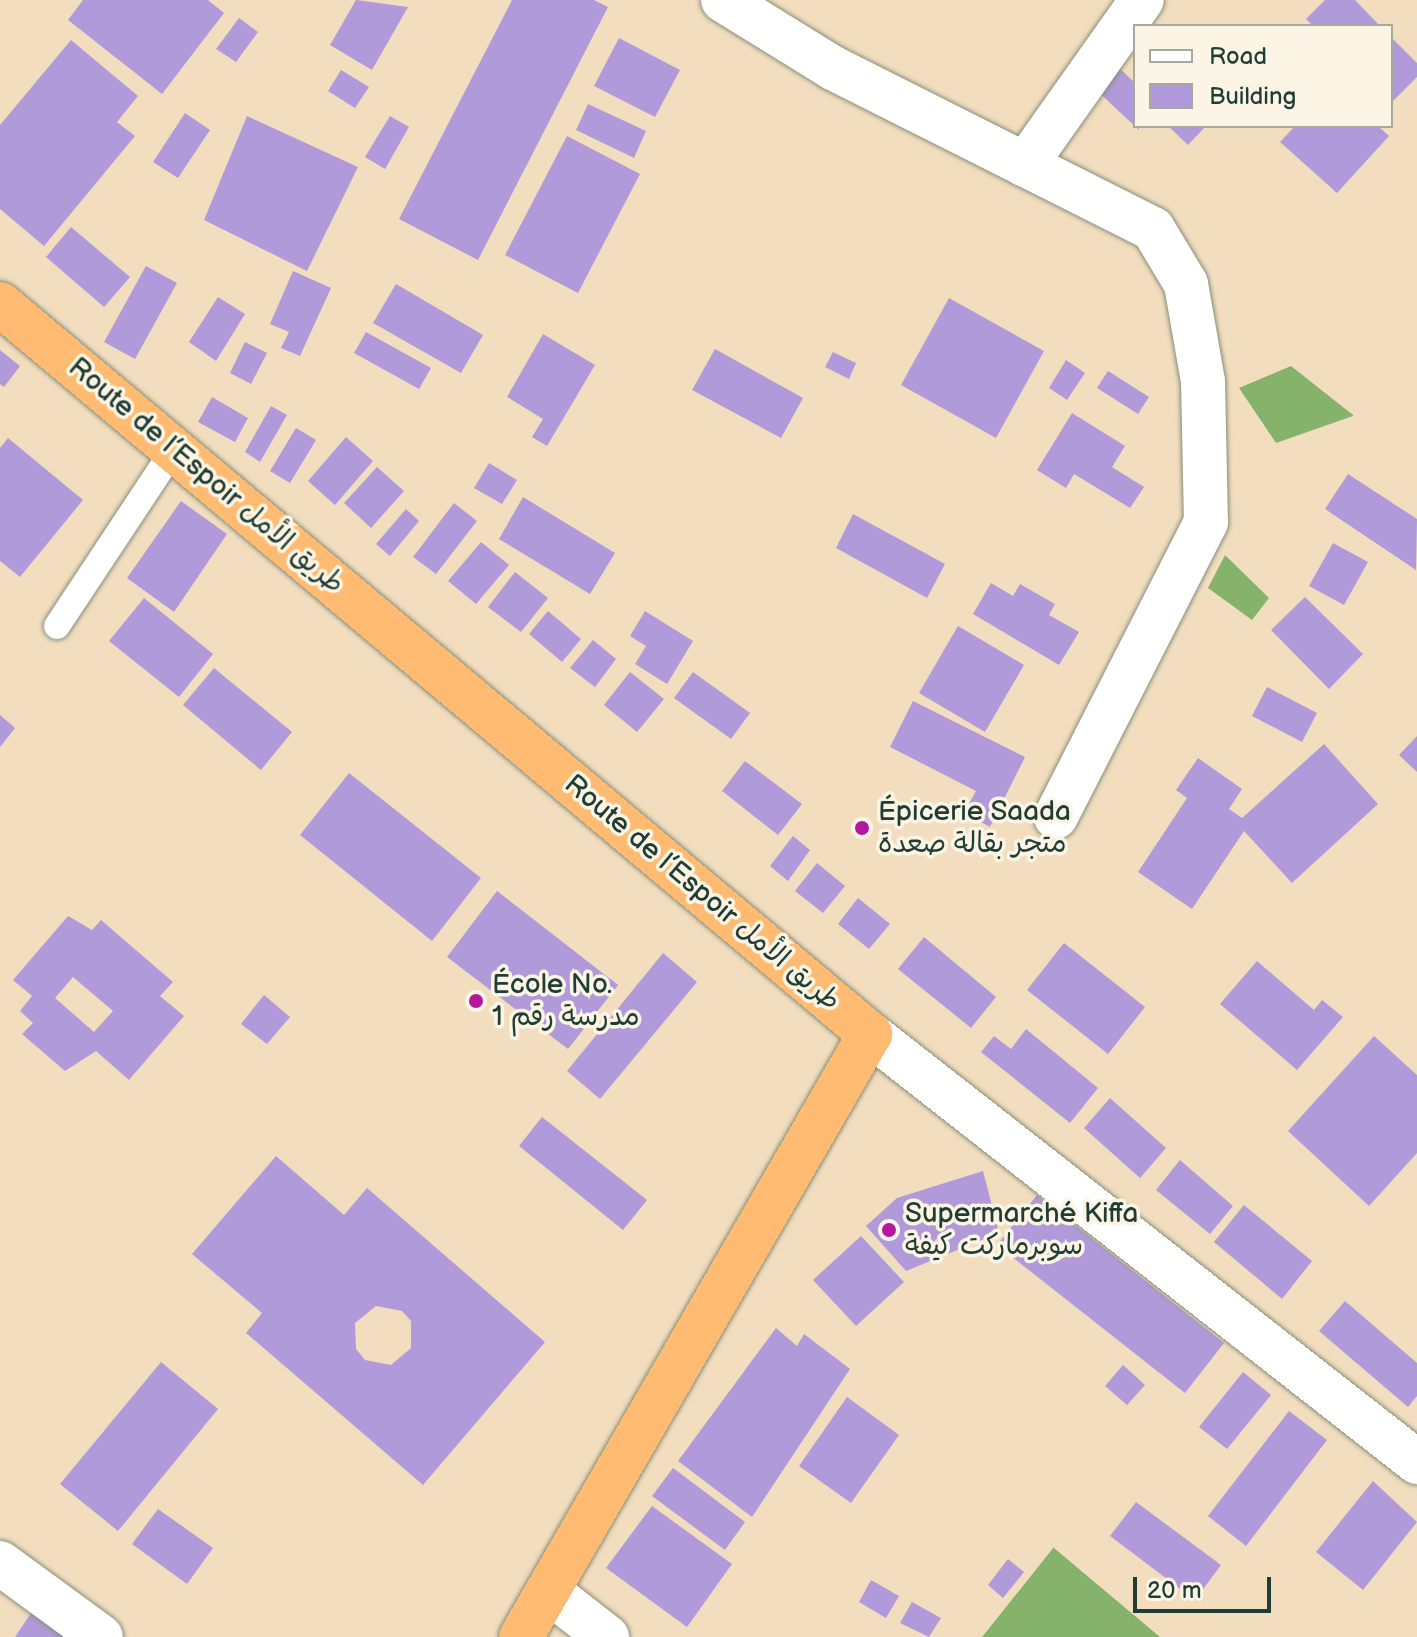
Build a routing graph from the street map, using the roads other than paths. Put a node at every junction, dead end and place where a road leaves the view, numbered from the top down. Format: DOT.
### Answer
graph roads {
  1 [pos="723,0"];
  2 [pos="1142,0"];
  3 [pos="1025,165"];
  4 [pos="0,304"];
  5 [pos="174,449"];
  6 [pos="57,626"];
  7 [pos="1056,817"];
  8 [pos="870,1034"];
  9 [pos="1417,1462"];
  10 [pos="0,1563"];
  11 [pos="548,1591"];
  12 [pos="101,1637"];
  13 [pos="521,1637"];
  14 [pos="607,1637"];
  1 -- 3 [label="street"];
  2 -- 3 [label="street"];
  3 -- 7 [label="street"];
  4 -- 5 [label="highway, Route de l’Espoir طريق الأمل"];
  5 -- 6 [label="lane"];
  5 -- 8 [label="highway, Route de l’Espoir طريق الأمل"];
  8 -- 9 [label="street"];
  8 -- 11 [label="highway"];
  10 -- 12 [label="street"];
  11 -- 13 [label="highway"];
  11 -- 14 [label="street"];
}
